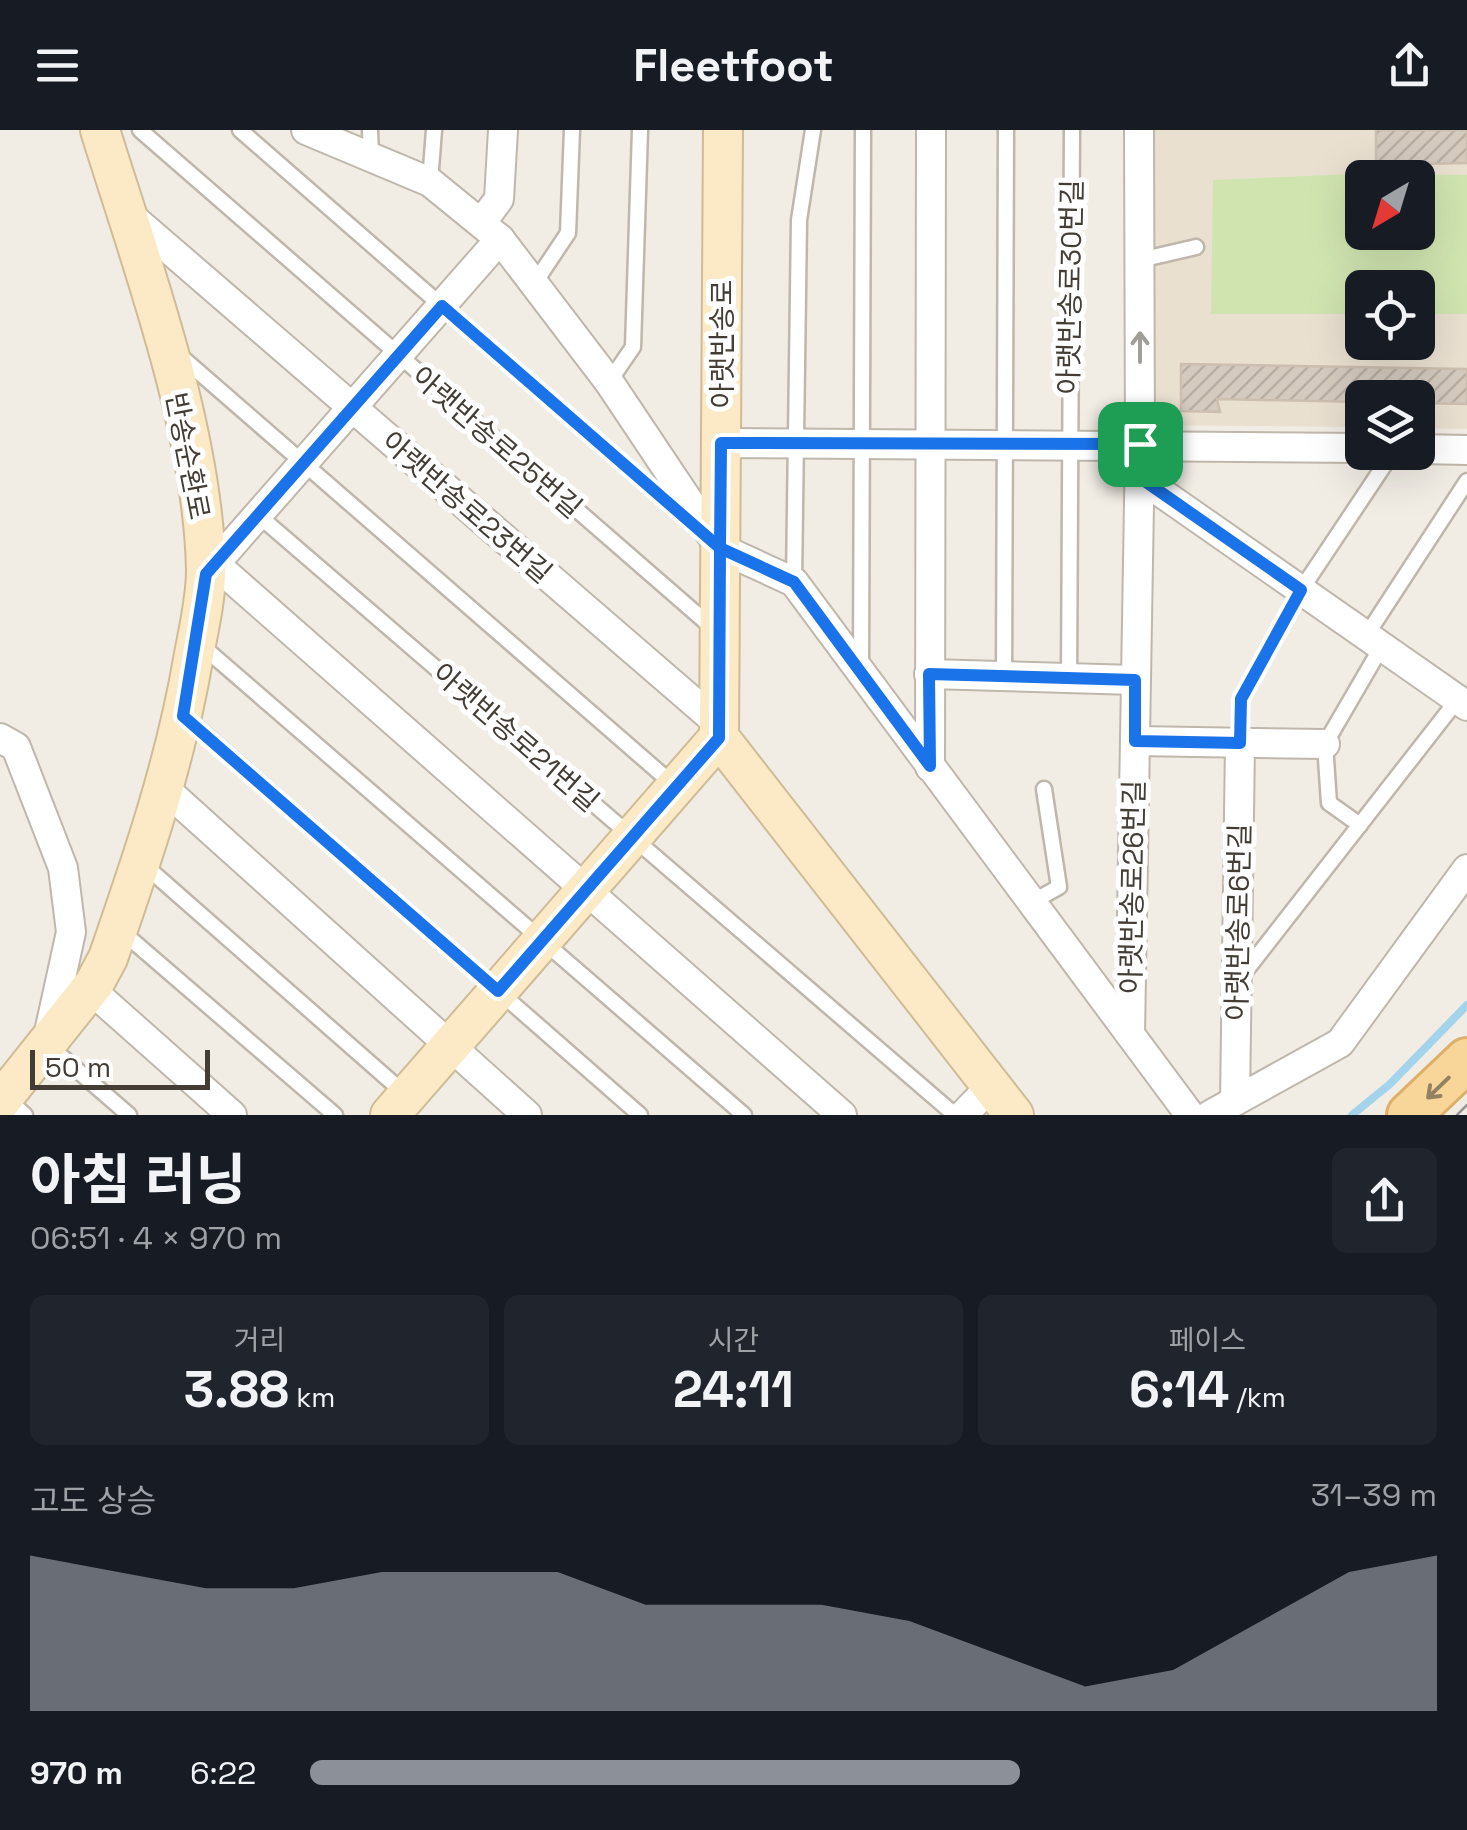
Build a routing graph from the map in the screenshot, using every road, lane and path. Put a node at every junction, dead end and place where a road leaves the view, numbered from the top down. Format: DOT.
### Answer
graph roads {
  1 [pos="100,130"];
  2 [pos="140,130"];
  3 [pos="240,130"];
  4 [pos="306,130"];
  5 [pos="434,130"];
  6 [pos="503,130"];
  7 [pos="572,130"];
  8 [pos="640,130"];
  9 [pos="723,130"];
  10 [pos="813,130"];
  11 [pos="863,130"];
  12 [pos="931,130"];
  13 [pos="1006,130"];
  14 [pos="1072,130"];
  15 [pos="1139,130"];
  16 [pos="371,144"];
  17 [pos="430,182"];
  18 [pos="125,211"];
  19 [pos="491,231"];
  20 [pos="1196,246"];
  21 [pos="1140,260"];
  22 [pos="534,284"];
  23 [pos="442,306"];
  24 [pos="163,342"];
  25 [pos="398,356"];
  26 [pos="609,382"];
  27 [pos="352,408"];
  28 [pos="721,443"];
  29 [pos="794,443"];
  30 [pos="861,443"];
  31 [pos="929,444"];
  32 [pos="1003,444"];
  33 [pos="1067,444"];
  34 [pos="1140,444"];
  35 [pos="1345,448"];
  36 [pos="1435,449"];
  37 [pos="1467,450"];
  38 [pos="303,463"];
  39 [pos="1381,470"];
  40 [pos="1139,477"];
  41 [pos="1467,481"];
  42 [pos="258,515"];
  43 [pos="720,548"];
  44 [pos="210,569"];
  45 [pos="794,582"];
  46 [pos="1301,590"];
  47 [pos="720,634"];
  48 [pos="197,641"];
  49 [pos="1374,641"];
  50 [pos="861,673"];
  51 [pos="929,674"];
  52 [pos="1004,676"];
  53 [pos="1070,679"];
  54 [pos="1135,680"];
  55 [pos="1462,703"];
  56 [pos="183,716"];
  57 [pos="719,731"];
  58 [pos="0,738"];
  59 [pos="1135,741"];
  60 [pos="1240,743"];
  61 [pos="1325,744"];
  62 [pos="930,766"];
  63 [pos="676,786"];
  64 [pos="1044,789"];
  65 [pos="166,790"];
  66 [pos="1360,825"];
  67 [pos="632,837"];
  68 [pos="141,863"];
  69 [pos="1467,869"];
  70 [pos="586,890"];
  71 [pos="1032,902"];
  72 [pos="118,929"];
  73 [pos="542,940"];
  74 [pos="1237,981"];
  75 [pos="90,989"];
  76 [pos="498,991"];
  77 [pos="1130,1034"];
  78 [pos="46,1044"];
  79 [pos="450,1046"];
  80 [pos="1467,1060"];
  81 [pos="1003,1101"];
  82 [pos="10,1105"];
  83 [pos="398,1105"];
  84 [pos="1223,1108"];
  85 [pos="129,1115"];
  86 [pos="232,1115"];
  87 [pos="335,1115"];
  88 [pos="527,1115"];
  89 [pos="640,1115"];
  90 [pos="744,1115"];
  91 [pos="842,1115"];
  92 [pos="959,1115"];
  93 [pos="1190,1115"];
  94 [pos="1409,1115"];
  1 -- 18 [label="main road, 반송순환로"];
  2 -- 25 [label="lane, 아랫반송로25번길"];
  3 -- 23 [label="lane"];
  4 -- 16 [label="street"];
  5 -- 17 [label="lane"];
  6 -- 19 [label="street"];
  7 -- 22 [label="lane"];
  8 -- 26 [label="lane"];
  9 -- 28 [label="main road, 아랫반송로"];
  10 -- 29 [label="lane"];
  11 -- 30 [label="lane"];
  12 -- 31 [label="street"];
  13 -- 32 [label="lane"];
  14 -- 33 [label="lane, 아랫반송로30번길"];
  15 -- 21 [label="street"];
  16 -- 17 [label="street"];
  17 -- 19 [label="street"];
  18 -- 24 [label="main road, 반송순환로"];
  18 -- 27 [label="street, 아랫반송로23번길"];
  19 -- 22 [label="street"];
  19 -- 23 [label="street"];
  20 -- 21 [label="lane"];
  34 -- 21 [label="street, one-way"];
  22 -- 26 [label="street"];
  23 -- 25 [label="street"];
  23 -- 43 [label="lane"];
  24 -- 38 [label="lane"];
  24 -- 44 [label="main road, 반송순환로"];
  25 -- 27 [label="street"];
  25 -- 47 [label="lane, 아랫반송로25번길"];
  26 -- 43 [label="street"];
  27 -- 38 [label="street"];
  27 -- 57 [label="street, 아랫반송로23번길"];
  28 -- 29 [label="street"];
  28 -- 43 [label="main road, 아랫반송로"];
  29 -- 30 [label="street"];
  29 -- 45 [label="lane"];
  30 -- 31 [label="street"];
  30 -- 50 [label="lane"];
  31 -- 32 [label="street"];
  31 -- 51 [label="street"];
  32 -- 33 [label="street"];
  32 -- 52 [label="lane"];
  33 -- 34 [label="street"];
  33 -- 53 [label="lane, 아랫반송로30번길"];
  34 -- 35 [label="street"];
  34 -- 40 [label="street"];
  36 -- 37 [label="street"];
  38 -- 42 [label="street"];
  38 -- 63 [label="lane"];
  39 -- 46 [label="lane"];
  40 -- 46 [label="street"];
  40 -- 54 [label="street"];
  41 -- 49 [label="lane"];
  42 -- 44 [label="street"];
  42 -- 67 [label="lane, 아랫반송로21번길"];
  43 -- 45 [label="street, 아랫반송로26번길"];
  43 -- 47 [label="main road, 아랫반송로"];
  44 -- 48 [label="main road, 반송순환로"];
  44 -- 70 [label="street"];
  45 -- 50 [label="street, 아랫반송로26번길"];
  46 -- 49 [label="street"];
  46 -- 60 [label="lane"];
  47 -- 57 [label="main road, 아랫반송로"];
  48 -- 56 [label="main road, 반송순환로"];
  48 -- 73 [label="lane"];
  49 -- 55 [label="street"];
  49 -- 61 [label="lane"];
  50 -- 62 [label="street, 아랫반송로26번길"];
  51 -- 52 [label="street"];
  51 -- 62 [label="street"];
  52 -- 53 [label="street"];
  53 -- 54 [label="street"];
  54 -- 59 [label="street, 아랫반송로26번길"];
  55 -- 66 [label="lane"];
  56 -- 65 [label="main road, 반송순환로"];
  56 -- 76 [label="lane"];
  57 -- 63 [label="main road"];
  57 -- 81 [label="main road"];
  58 -- 78 [label="street"];
  59 -- 60 [label="street"];
  59 -- 77 [label="street, 아랫반송로26번길"];
  60 -- 61 [label="street"];
  60 -- 74 [label="street, 아랫반송로6번길"];
  61 -- 66 [label="lane"];
  62 -- 71 [label="street, 아랫반송로26번길"];
  63 -- 67 [label="main road"];
  64 -- 71 [label="lane"];
  65 -- 68 [label="main road, 반송순환로"];
  65 -- 79 [label="street"];
  66 -- 74 [label="lane"];
  67 -- 70 [label="main road"];
  67 -- 92 [label="lane, 아랫반송로21번길"];
  68 -- 72 [label="main road, 반송순환로"];
  68 -- 83 [label="lane"];
  69 -- 84 [label="street, 아랫반송로6번길"];
  70 -- 73 [label="main road"];
  70 -- 91 [label="street"];
  71 -- 77 [label="street, 아랫반송로26번길"];
  72 -- 75 [label="main road, 반송순환로"];
  72 -- 87 [label="lane"];
  73 -- 76 [label="main road"];
  73 -- 90 [label="lane"];
  74 -- 84 [label="street, 아랫반송로6번길"];
  75 -- 78 [label="main road, 반송순환로"];
  75 -- 86 [label="street"];
  76 -- 79 [label="main road"];
  76 -- 89 [label="lane"];
  77 -- 93 [label="street, 아랫반송로26번길"];
  78 -- 82 [label="main road, 반송순환로"];
  78 -- 85 [label="lane"];
  79 -- 83 [label="main road"];
  79 -- 88 [label="street"];
  80 -- 94 [label="main road, one-way"];
  81 -- 92 [label="street"];
}
